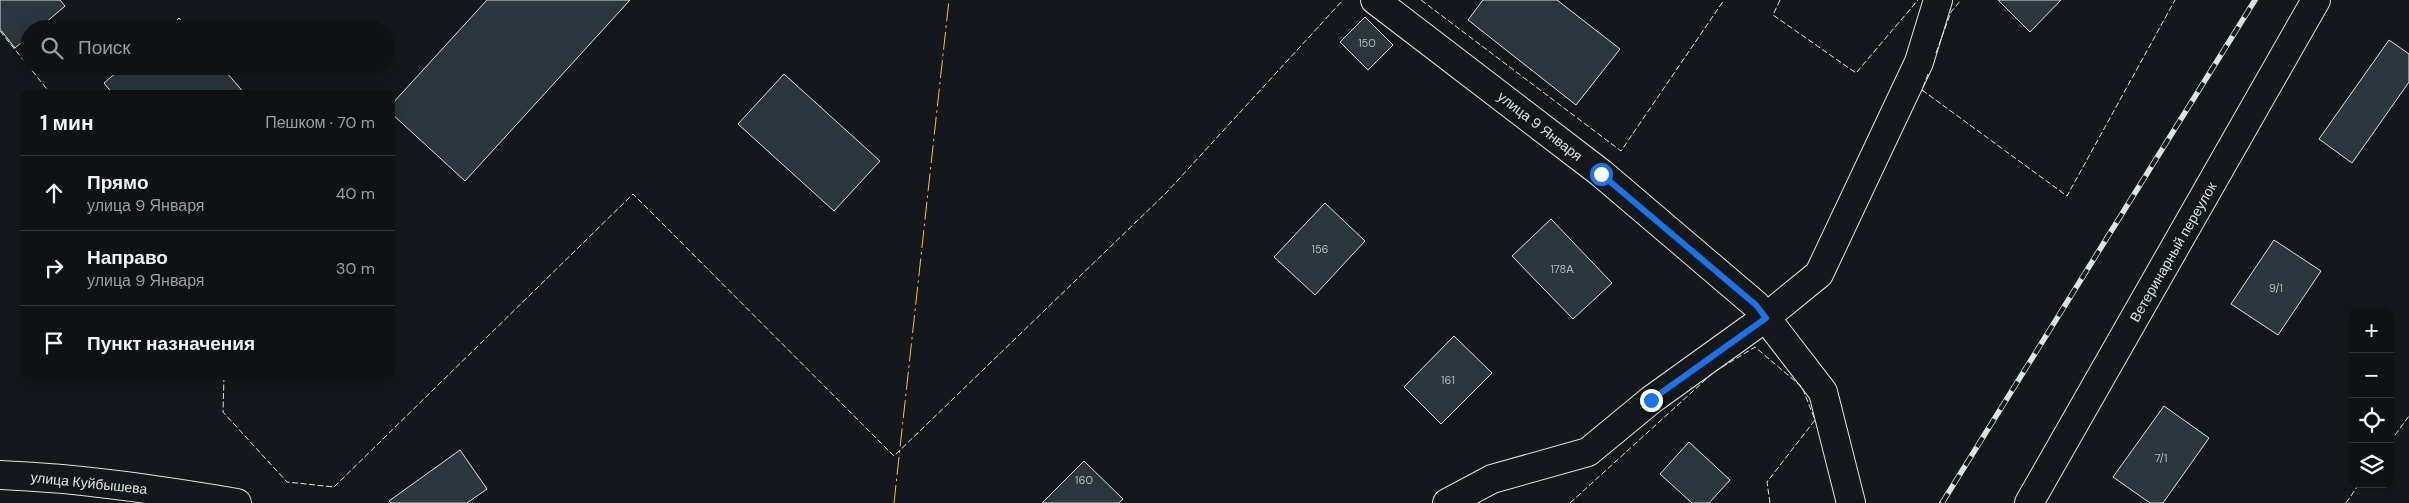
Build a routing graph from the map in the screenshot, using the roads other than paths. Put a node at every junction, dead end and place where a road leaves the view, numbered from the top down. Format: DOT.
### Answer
graph roads {
  1 [pos="1376,0"];
  2 [pos="1938,0"];
  3 [pos="2316,0"];
  4 [pos="1766,318"];
  5 [pos="0,475"];
  6 [pos="238,503"];
  7 [pos="1447,503"];
  8 [pos="1851,503"];
  9 [pos="2030,503"];
  1 -- 4 [label="street, улица 9 Января"];
  2 -- 4 [label="street"];
  3 -- 9 [label="street, Ветеринарный переулок"];
  4 -- 7 [label="street"];
  4 -- 8 [label="street, улица 9 Января"];
  5 -- 6 [label="street, улица Куйбышева"];
}
